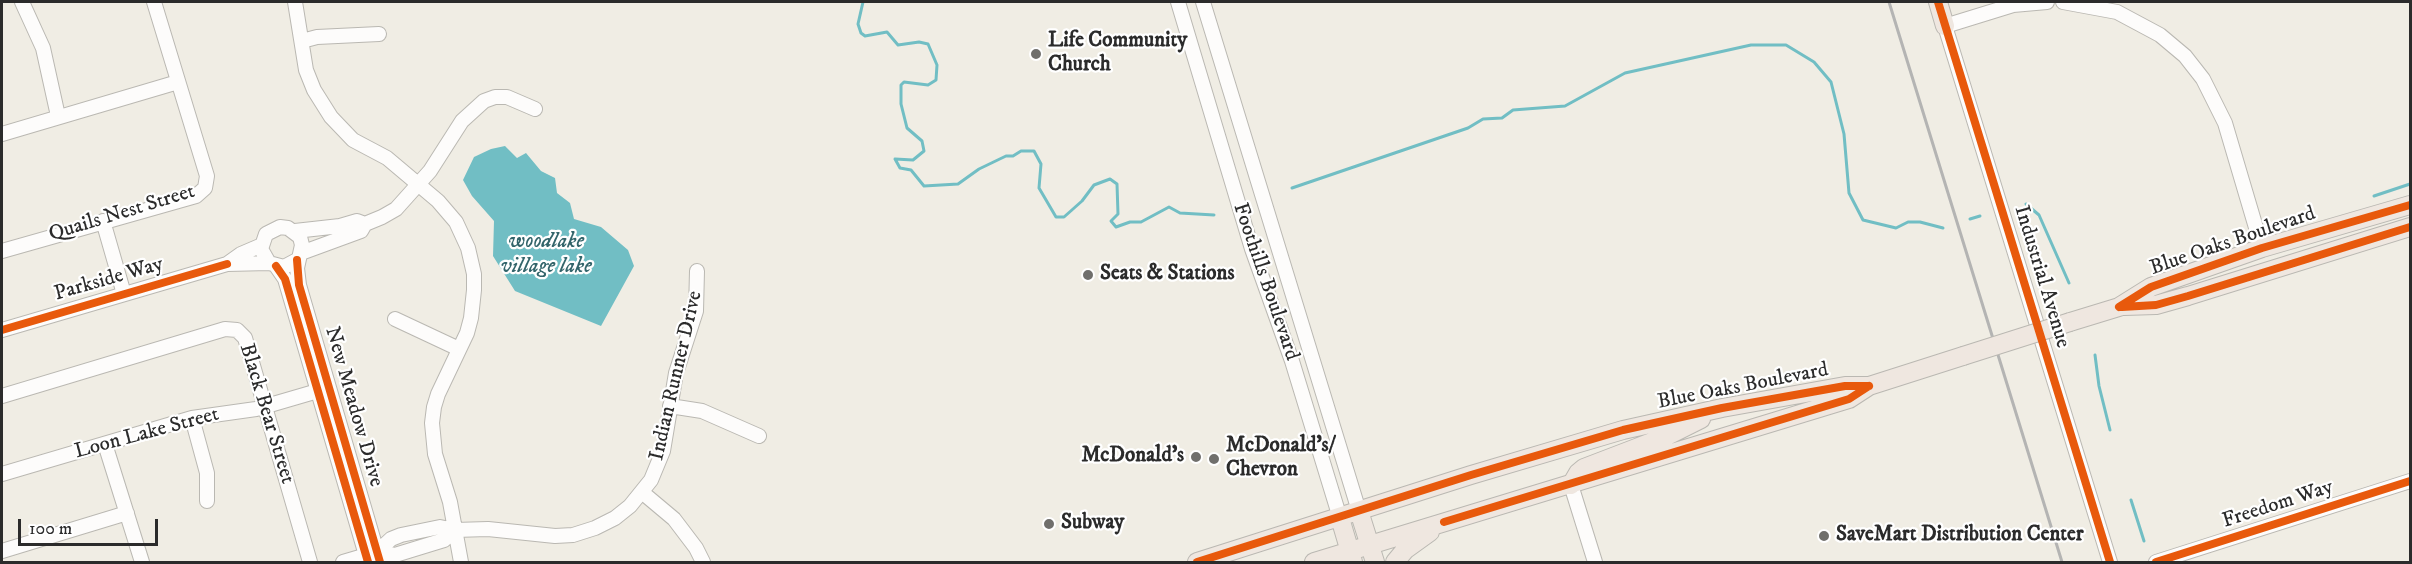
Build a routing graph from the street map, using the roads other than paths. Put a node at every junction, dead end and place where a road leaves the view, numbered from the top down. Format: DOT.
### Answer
graph roads {
  1 [pos="22,2"];
  2 [pos="154,2"];
  3 [pos="295,2"];
  4 [pos="1178,2"];
  5 [pos="1203,2"];
  6 [pos="1938,2"];
  7 [pos="2047,2"];
  8 [pos="2063,2"];
  9 [pos="1946,26"];
  10 [pos="379,34"];
  11 [pos="302,41"];
  12 [pos="178,82"];
  13 [pos="535,109"];
  14 [pos="58,116"];
  15 [pos="2,134"];
  16 [pos="420,184"];
  17 [pos="2410,205"];
  18 [pos="102,221"];
  19 [pos="2410,227"];
  20 [pos="294,231"];
  21 [pos="341,231"];
  22 [pos="262,245"];
  23 [pos="2262,248"];
  24 [pos="2,251"];
  25 [pos="299,256"];
  26 [pos="227,264"];
  27 [pos="272,265"];
  28 [pos="697,270"];
  29 [pos="124,294"];
  30 [pos="2119,307"];
  31 [pos="395,319"];
  32 [pos="2,330"];
  33 [pos="459,349"];
  34 [pos="1869,386"];
  35 [pos="323,389"];
  36 [pos="2,396"];
  37 [pos="266,406"];
  38 [pos="670,406"];
  39 [pos="1722,408"];
  40 [pos="192,418"];
  41 [pos="759,436"];
  42 [pos="105,444"];
  43 [pos="2,474"];
  44 [pos="2410,481"];
  45 [pos="1571,485"];
  46 [pos="643,493"];
  47 [pos="207,501"];
  48 [pos="1359,511"];
  49 [pos="127,513"];
  50 [pos="1340,518"];
  51 [pos="1444,522"];
  52 [pos="455,530"];
  53 [pos="418,531"];
  54 [pos="422,546"];
  55 [pos="2,551"];
  56 [pos="1372,554"];
  57 [pos="1352,557"];
  58 [pos="373,558"];
  59 [pos="142,562"];
  60 [pos="310,562"];
  61 [pos="343,562"];
  62 [pos="461,562"];
  63 [pos="703,562"];
  64 [pos="1197,562"];
  65 [pos="1314,562"];
  66 [pos="1395,562"];
  67 [pos="1595,562"];
  68 [pos="2110,562"];
  69 [pos="2156,562"];
  1 -- 14 [label="street"];
  2 -- 12 [label="street"];
  3 -- 11 [label="street"];
  4 -- 50 [label="street, Foothills Boulevard"];
  5 -- 48 [label="street, Foothills Boulevard"];
  6 -- 9 [label="main road, Industrial Avenue"];
  7 -- 9 [label="street"];
  8 -- 23 [label="street"];
  9 -- 68 [label="street, Industrial Avenue"];
  10 -- 11 [label="street"];
  11 -- 16 [label="street"];
  12 -- 14 [label="street"];
  12 -- 18 [label="street, Quails Nest Street"];
  13 -- 16 [label="street"];
  14 -- 15 [label="street"];
  16 -- 21 [label="street"];
  16 -- 33 [label="street"];
  17 -- 23 [label="main road, Blue Oaks Boulevard"];
  18 -- 24 [label="street, Quails Nest Street"];
  18 -- 29 [label="street"];
  19 -- 30 [label="main road, Blue Oaks Boulevard"];
  20 -- 21 [label="street"];
  20 -- 22 [label="street"];
  20 -- 25 [label="street"];
  21 -- 25 [label="street"];
  22 -- 26 [label="street, Parkside Way"];
  22 -- 27 [label="street"];
  23 -- 30 [label="main road, Blue Oaks Boulevard"];
  25 -- 27 [label="street"];
  25 -- 35 [label="street, New Meadow Drive"];
  26 -- 27 [label="street, Parkside Way"];
  26 -- 29 [label="street, Parkside Way"];
  27 -- 35 [label="street, New Meadow Drive"];
  28 -- 38 [label="street, Indian Runner Drive"];
  29 -- 32 [label="street, Parkside Way"];
  30 -- 34 [label="main road, Blue Oaks Boulevard, bridge"];
  31 -- 33 [label="street"];
  33 -- 52 [label="street"];
  34 -- 39 [label="main road, Blue Oaks Boulevard"];
  34 -- 45 [label="main road, Blue Oaks Boulevard"];
  35 -- 37 [label="street, Loon Lake Street"];
  35 -- 58 [label="street, New Meadow Drive"];
  36 -- 37 [label="street, Black Bear Street"];
  37 -- 40 [label="street, Loon Lake Street"];
  37 -- 60 [label="street, Black Bear Street"];
  38 -- 41 [label="street"];
  38 -- 46 [label="street, Indian Runner Drive"];
  39 -- 45 [label="main road"];
  39 -- 48 [label="main road, Blue Oaks Boulevard"];
  40 -- 42 [label="street, Loon Lake Street"];
  40 -- 47 [label="street"];
  42 -- 43 [label="street, Loon Lake Street"];
  42 -- 49 [label="street"];
  44 -- 69 [label="street, Freedom Way"];
  45 -- 51 [label="main road, Blue Oaks Boulevard"];
  45 -- 67 [label="street"];
  46 -- 52 [label="street, Indian Runner Drive"];
  46 -- 63 [label="street"];
  48 -- 50 [label="main road, Blue Oaks Boulevard"];
  48 -- 56 [label="main road, Foothills Boulevard"];
  49 -- 55 [label="street"];
  49 -- 59 [label="street"];
  50 -- 57 [label="main road, Foothills Boulevard"];
  50 -- 64 [label="main road, Blue Oaks Boulevard"];
  51 -- 56 [label="main road, Blue Oaks Boulevard"];
  51 -- 66 [label="main road"];
  52 -- 53 [label="street, Indian Runner Drive"];
  52 -- 54 [label="street, Indian Runner Drive"];
  52 -- 62 [label="street"];
  53 -- 54 [label="street"];
  53 -- 58 [label="street, Indian Runner Drive"];
  54 -- 58 [label="street, Indian Runner Drive"];
  56 -- 57 [label="main road, Blue Oaks Boulevard"];
  57 -- 65 [label="main road, Blue Oaks Boulevard"];
  58 -- 61 [label="street"];
}
